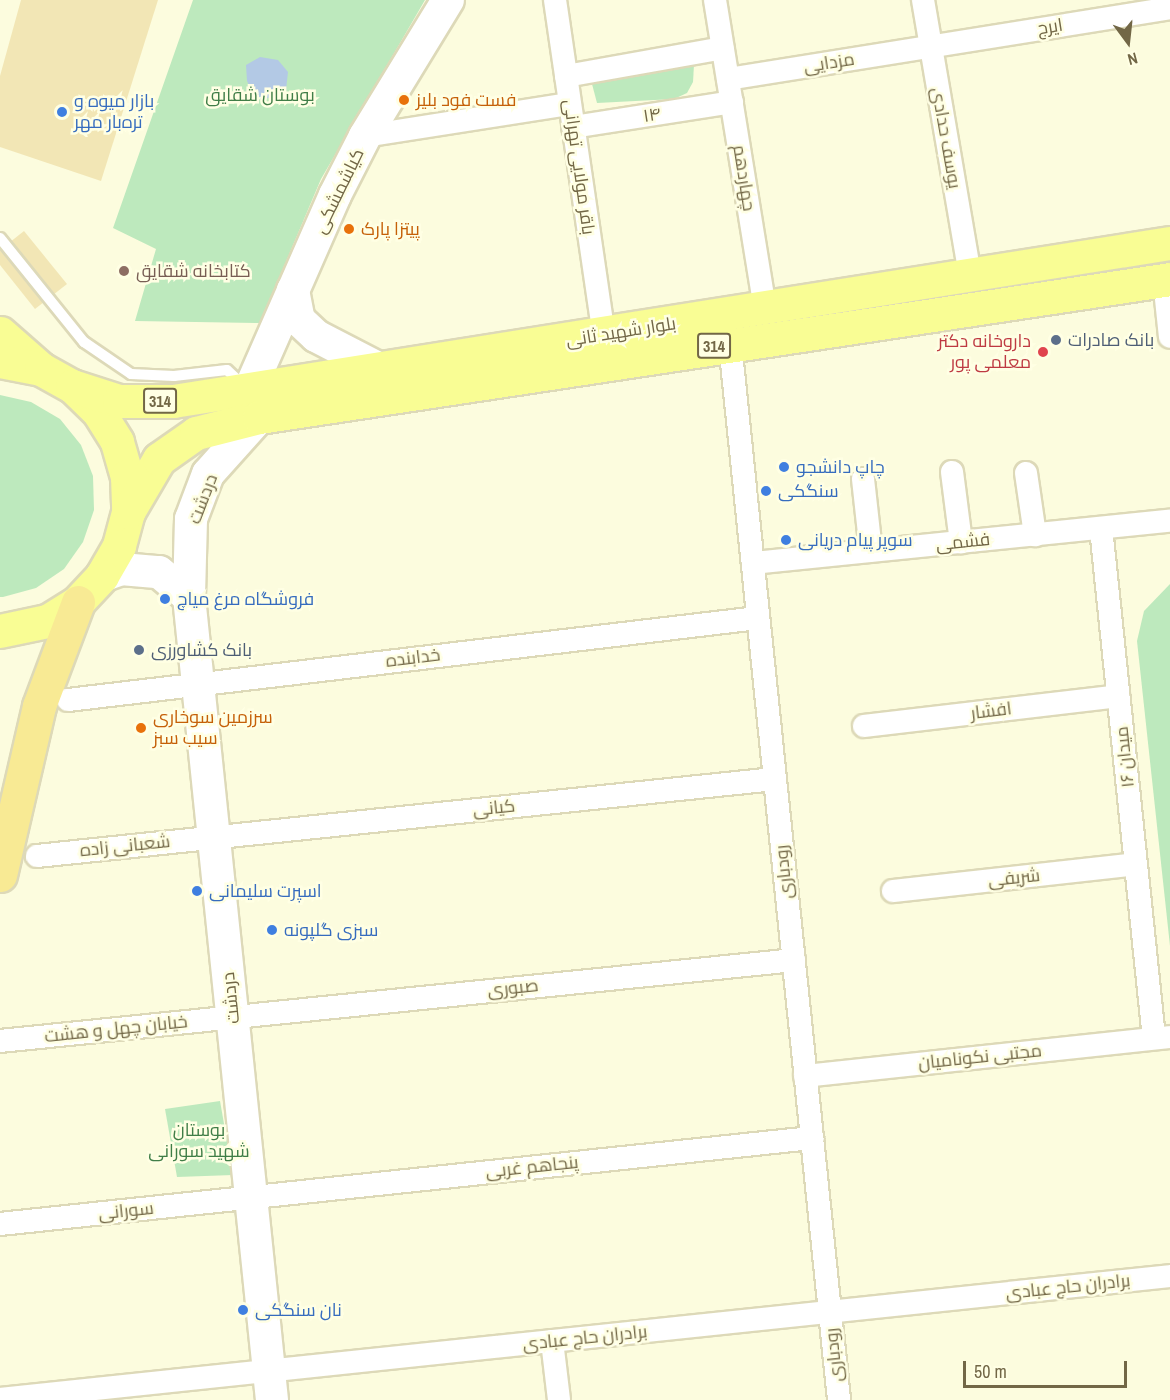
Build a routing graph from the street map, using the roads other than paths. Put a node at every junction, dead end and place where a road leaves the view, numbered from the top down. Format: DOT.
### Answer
graph roads {
  1 [pos="448,0"];
  2 [pos="555,0"];
  3 [pos="715,0"];
  4 [pos="923,0"];
  5 [pos="1170,8"];
  6 [pos="930,46"];
  7 [pos="723,48"];
  8 [pos="566,76"];
  9 [pos="728,79"];
  10 [pos="732,102"];
  11 [pos="570,104"];
  12 [pos="573,127"];
  13 [pos="365,136"];
  14 [pos="0,238"];
  15 [pos="1170,243"];
  16 [pos="1029,266"];
  17 [pos="970,276"];
  18 [pos="1167,280"];
  19 [pos="293,290"];
  20 [pos="1036,299"];
  21 [pos="765,309"];
  22 [pos="0,333"];
  23 [pos="603,335"];
  24 [pos="1170,338"];
  25 [pos="730,343"];
  26 [pos="0,361"];
  27 [pos="41,369"];
  28 [pos="382,370"];
  29 [pos="72,386"];
  30 [pos="254,404"];
  31 [pos="952,472"];
  32 [pos="1026,473"];
  33 [pos="863,478"];
  34 [pos="128,512"];
  35 [pos="1170,521"];
  36 [pos="1101,528"];
  37 [pos="1035,535"];
  38 [pos="962,542"];
  39 [pos="871,551"];
  40 [pos="753,563"];
  41 [pos="102,576"];
  42 [pos="189,597"];
  43 [pos="78,602"];
  44 [pos="758,618"];
  45 [pos="0,631"];
  46 [pos="198,683"];
  47 [pos="1118,696"];
  48 [pos="68,699"];
  49 [pos="864,726"];
  50 [pos="775,779"];
  51 [pos="214,837"];
  52 [pos="37,856"];
  53 [pos="1136,864"];
  54 [pos="0,875"];
  55 [pos="893,891"];
  56 [pos="794,960"];
  57 [pos="233,1017"];
  58 [pos="1162,1037"];
  59 [pos="0,1041"];
  60 [pos="806,1076"];
  61 [pos="812,1138"];
  62 [pos="251,1197"];
  63 [pos="0,1224"];
  64 [pos="1170,1276"];
  65 [pos="830,1312"];
  66 [pos="552,1341"];
  67 [pos="271,1386"];
  68 [pos="0,1400"];
  69 [pos="559,1400"];
  70 [pos="839,1400"];
  1 -- 13 [label="main road, کیاشمشکی"];
  2 -- 8 [label="street, باقر مولایی تهرانی"];
  3 -- 7 [label="street, چهاردهم"];
  4 -- 6 [label="street, یوسف حدادی"];
  5 -- 6 [label="street, ایرج"];
  6 -- 9 [label="street, مزدایی"];
  6 -- 17 [label="street, یوسف حدادی"];
  7 -- 8 [label="street"];
  7 -- 9 [label="street, چهاردهم"];
  8 -- 11 [label="street, باقر مولایی تهرانی"];
  9 -- 10 [label="street, چهاردهم"];
  10 -- 12 [label="street, ۱۴"];
  10 -- 21 [label="street, چهاردهم"];
  11 -- 12 [label="street, باقر مولایی تهرانی"];
  11 -- 13 [label="street"];
  12 -- 23 [label="street, باقر مولایی تهرانی"];
  13 -- 19 [label="main road, کیاشمشکی"];
  14 -- 30 [label="lane"];
  15 -- 16 [label="main road, بلوار شهید ثانی / 314"];
  16 -- 17 [label="main road, بلوار شهید ثانی / 314"];
  16 -- 20 [label="main road"];
  17 -- 21 [label="main road, بلوار شهید ثانی / 314"];
  18 -- 20 [label="main road, بلوار شهید ثانی / 314"];
  18 -- 24 [label="street"];
  19 -- 28 [label="main road"];
  19 -- 30 [label="main road, کیاشمشکی"];
  20 -- 25 [label="main road, بلوار شهید ثانی / 314"];
  21 -- 23 [label="main road, بلوار شهید ثانی / 314"];
  22 -- 27 [label="main road"];
  23 -- 28 [label="main road, بلوار شهید ثانی / 314"];
  25 -- 30 [label="main road, بلوار شهید ثانی / 314"];
  25 -- 40 [label="street, رودباری"];
  26 -- 27 [label="main road"];
  27 -- 29 [label="main road"];
  28 -- 30 [label="main road, بلوار شهید ثانی / 314"];
  29 -- 30 [label="main road, بلوار شهید ثانی / 314"];
  29 -- 34 [label="main road"];
  30 -- 34 [label="main road, بلوار شهید ثانی / 314"];
  30 -- 42 [label="main road, دردشت"];
  31 -- 38 [label="street"];
  32 -- 37 [label="street"];
  33 -- 39 [label="street"];
  34 -- 41 [label="main road"];
  35 -- 36 [label="street"];
  36 -- 37 [label="street, فشمی"];
  36 -- 47 [label="street, میدان ۱۶"];
  37 -- 38 [label="street, فشمی"];
  38 -- 39 [label="street, فشمی"];
  39 -- 40 [label="street, فشمی"];
  40 -- 44 [label="street, رودباری"];
  41 -- 42 [label="main road"];
  41 -- 43 [label="main road"];
  42 -- 46 [label="main road, دردشت"];
  43 -- 45 [label="main road"];
  43 -- 54 [label="highway"];
  44 -- 46 [label="street, خدابنده"];
  44 -- 50 [label="street, رودباری"];
  46 -- 48 [label="street, خدابنده"];
  46 -- 51 [label="main road, دردشت"];
  47 -- 49 [label="street, افشار"];
  47 -- 53 [label="street, میدان ۱۶"];
  50 -- 51 [label="street, کیانی"];
  50 -- 56 [label="street, رودباری"];
  51 -- 52 [label="street, شعبانی زاده"];
  51 -- 57 [label="main road, دردشت"];
  53 -- 55 [label="street, شریفی"];
  53 -- 58 [label="street, میدان ۱۶"];
  56 -- 57 [label="street, صبوری"];
  56 -- 60 [label="street, رودباری"];
  57 -- 59 [label="street, خیابان چهل و هشت"];
  57 -- 62 [label="main road, دردشت"];
  58 -- 60 [label="street, مجتبی نکونامیان"];
  60 -- 61 [label="street, رودباری"];
  61 -- 62 [label="street, پنجاهم غربی"];
  61 -- 65 [label="street, رودباری"];
  62 -- 63 [label="street, سورانی"];
  62 -- 67 [label="main road, دردشت"];
  64 -- 65 [label="street, برادران حاج عبادی"];
  65 -- 66 [label="street, برادران حاج عبادی"];
  65 -- 70 [label="street, رودباری"];
  66 -- 67 [label="street, برادران حاج عبادی"];
  66 -- 69 [label="street"];
  67 -- 68 [label="street, برادران حاج عبادی"];
}
